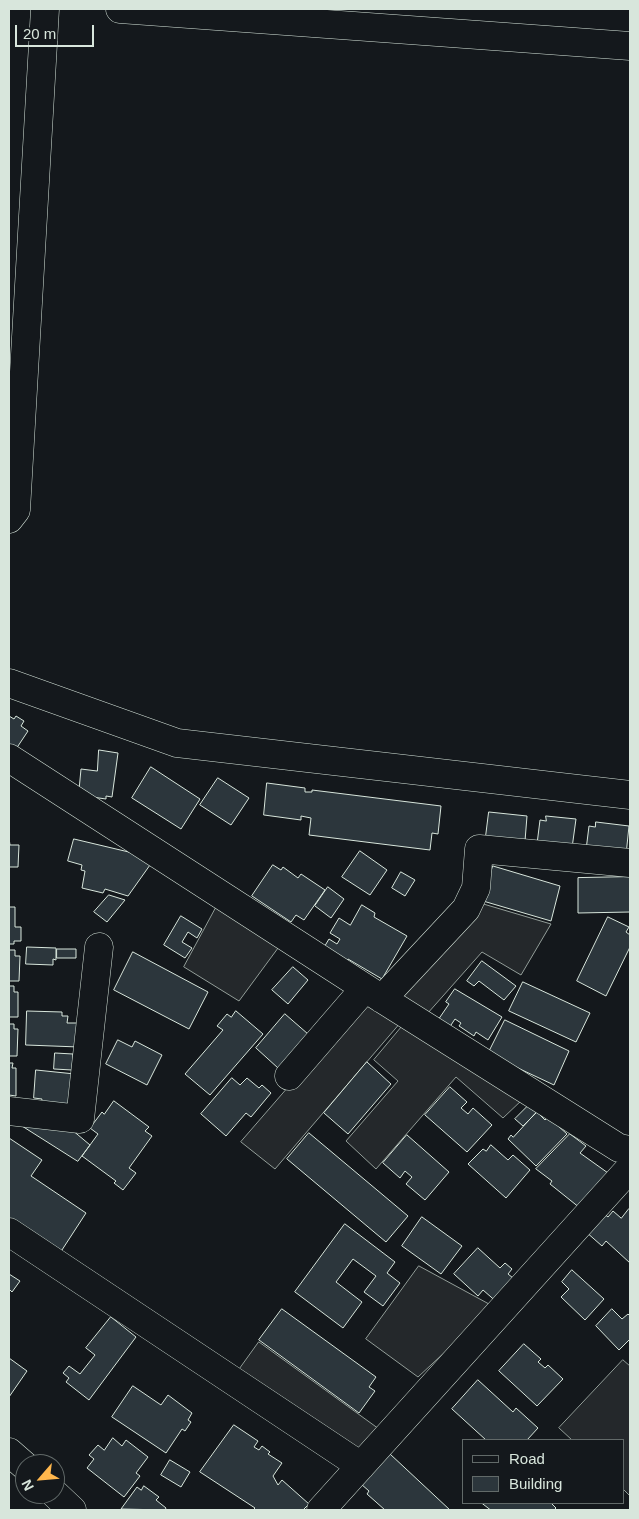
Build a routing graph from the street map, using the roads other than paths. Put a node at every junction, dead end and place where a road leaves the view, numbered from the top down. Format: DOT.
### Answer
graph roads {
  1 [pos="45,9"];
  2 [pos="120,9"];
  3 [pos="630,46"];
  4 [pos="9,519"];
  5 [pos="9,683"];
  6 [pos="9,758"];
  7 [pos="630,795"];
  8 [pos="630,863"];
  9 [pos="99,947"];
  10 [pos="373,993"];
  11 [pos="289,1076"];
  12 [pos="9,1111"];
  13 [pos="630,1150"];
  14 [pos="630,1168"];
  15 [pos="9,1232"];
  16 [pos="361,1466"];
  17 [pos="321,1510"];
  1 -- 4 [label="main road"];
  2 -- 3 [label="main road"];
  5 -- 7 [label="main road"];
  6 -- 10 [label="main road"];
  8 -- 10 [label="main road"];
  9 -- 12 [label="main road"];
  10 -- 11 [label="main road"];
  10 -- 13 [label="main road"];
  14 -- 16 [label="main road"];
  15 -- 16 [label="main road"];
  16 -- 17 [label="main road"];
}
